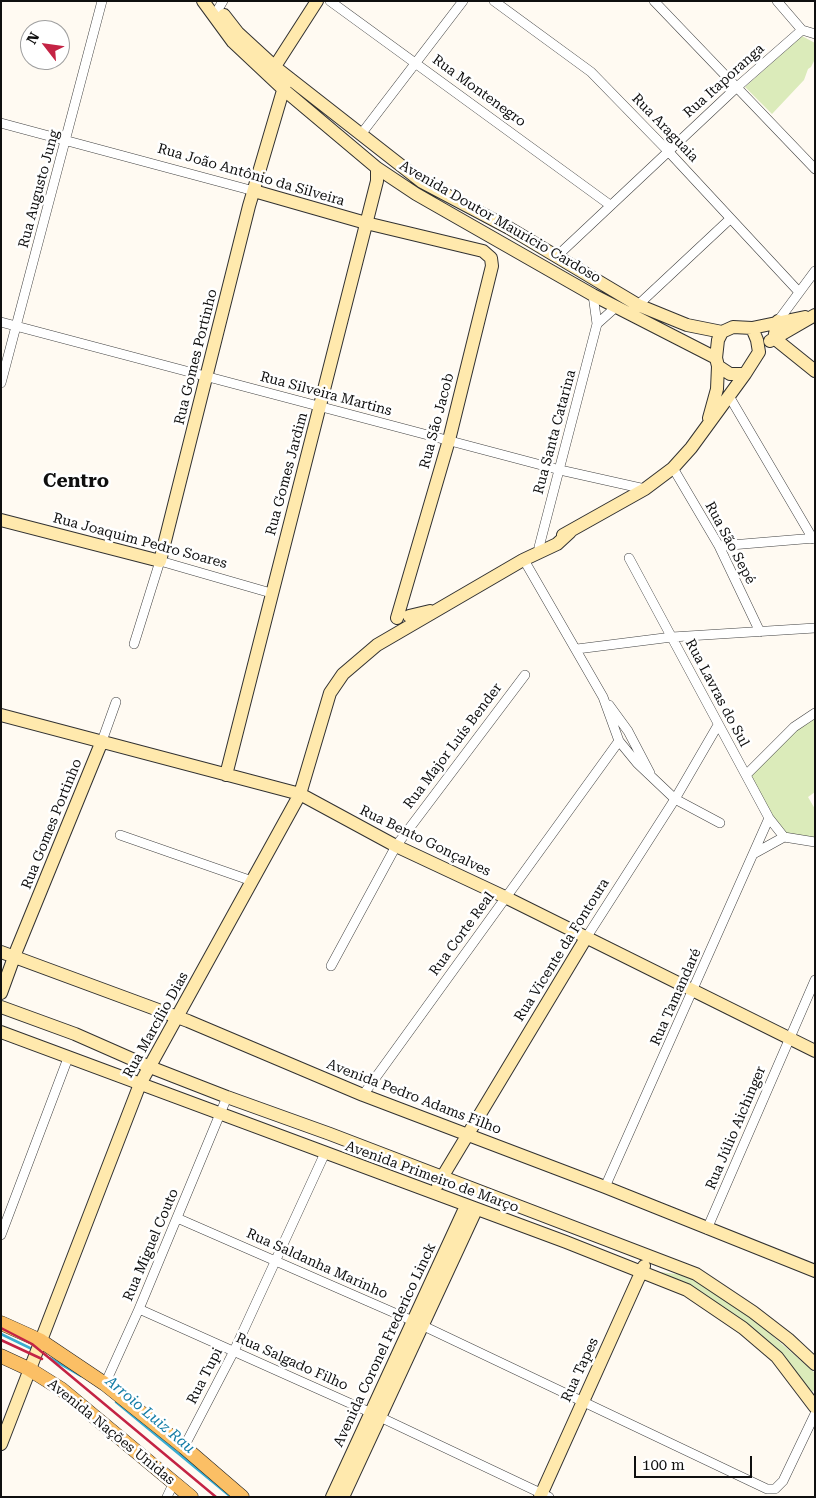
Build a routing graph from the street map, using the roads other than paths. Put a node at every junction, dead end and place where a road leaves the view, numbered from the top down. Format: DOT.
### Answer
graph roads {
  1 [pos="102,1"];
  2 [pos="204,1"];
  3 [pos="317,1"];
  4 [pos="330,1"];
  5 [pos="463,1"];
  6 [pos="494,1"];
  7 [pos="654,1"];
  8 [pos="777,1"];
  9 [pos="217,7"];
  10 [pos="802,30"];
  11 [pos="815,34"];
  12 [pos="415,62"];
  13 [pos="272,72"];
  14 [pos="287,77"];
  15 [pos="737,87"];
  16 [pos="283,89"];
  17 [pos="1,123"];
  18 [pos="362,133"];
  19 [pos="66,140"];
  20 [pos="668,151"];
  21 [pos="377,168"];
  22 [pos="815,169"];
  23 [pos="397,180"];
  24 [pos="377,181"];
  25 [pos="254,191"];
  26 [pos="610,205"];
  27 [pos="730,219"];
  28 [pos="366,223"];
  29 [pos="556,257"];
  30 [pos="491,258"];
  31 [pos="815,271"];
  32 [pos="799,292"];
  33 [pos="593,295"];
  34 [pos="638,305"];
  35 [pos="616,307"];
  36 [pos="814,315"];
  37 [pos="778,321"];
  38 [pos="1,322"];
  39 [pos="597,324"];
  40 [pos="17,326"];
  41 [pos="752,328"];
  42 [pos="722,332"];
  43 [pos="774,338"];
  44 [pos="760,352"];
  45 [pos="717,362"];
  46 [pos="815,370"];
  47 [pos="745,374"];
  48 [pos="206,375"];
  49 [pos="1,383"];
  50 [pos="729,396"];
  51 [pos="320,408"];
  52 [pos="706,427"];
  53 [pos="449,440"];
  54 [pos="673,468"];
  55 [pos="560,470"];
  56 [pos="645,489"];
  57 [pos="1,520"];
  58 [pos="570,532"];
  59 [pos="814,538"];
  60 [pos="719,546"];
  61 [pos="538,547"];
  62 [pos="629,558"];
  63 [pos="524,560"];
  64 [pos="160,561"];
  65 [pos="271,593"];
  66 [pos="403,620"];
  67 [pos="815,628"];
  68 [pos="760,632"];
  69 [pos="672,637"];
  70 [pos="134,644"];
  71 [pos="577,649"];
  72 [pos="524,675"];
  73 [pos="603,697"];
  74 [pos="116,702"];
  75 [pos="815,713"];
  76 [pos="1,715"];
  77 [pos="718,725"];
  78 [pos="102,741"];
  79 [pos="619,741"];
  80 [pos="650,774"];
  81 [pos="226,775"];
  82 [pos="746,775"];
  83 [pos="300,794"];
  84 [pos="675,799"];
  85 [pos="769,818"];
  86 [pos="720,823"];
  87 [pos="120,835"];
  88 [pos="784,837"];
  89 [pos="815,842"];
  90 [pos="396,846"];
  91 [pos="754,854"];
  92 [pos="252,881"];
  93 [pos="505,897"];
  94 [pos="586,938"];
  95 [pos="1,952"];
  96 [pos="14,956"];
  97 [pos="331,966"];
  98 [pos="815,980"];
  99 [pos="694,990"];
  100 [pos="1,994"];
  101 [pos="1,1007"];
  102 [pos="178,1018"];
  103 [pos="1,1032"];
  104 [pos="790,1038"];
  105 [pos="815,1051"];
  106 [pos="68,1058"];
  107 [pos="150,1067"];
  108 [pos="140,1084"];
  109 [pos="363,1095"];
  110 [pos="227,1097"];
  111 [pos="219,1115"];
  112 [pos="467,1134"];
  113 [pos="325,1153"];
  114 [pos="442,1177"];
  115 [pos="605,1187"];
  116 [pos="434,1193"];
  117 [pos="471,1208"];
  118 [pos="177,1218"];
  119 [pos="707,1229"];
  120 [pos="1,1235"];
  121 [pos="649,1257"];
  122 [pos="275,1260"];
  123 [pos="815,1271"];
  124 [pos="641,1272"];
  125 [pos="139,1309"];
  126 [pos="1,1323"];
  127 [pos="417,1323"];
  128 [pos="41,1341"];
  129 [pos="234,1351"];
  130 [pos="1,1356"];
  131 [pos="815,1364"];
  132 [pos="29,1369"];
  133 [pos="105,1384"];
  134 [pos="582,1402"];
  135 [pos="815,1407"];
  136 [pos="375,1414"];
  137 [pos="815,1414"];
  138 [pos="1,1444"];
  139 [pos="184,1447"];
  140 [pos="353,1463"];
  141 [pos="174,1482"];
  142 [pos="543,1496"];
  143 [pos="167,1497"];
  144 [pos="191,1497"];
  145 [pos="242,1497"];
  146 [pos="332,1497"];
  147 [pos="343,1497"];
  1 -- 19 [label="street, Rua Augusto Jung"];
  2 -- 9 [label="main road, Avenida Doutor Maurício Cardoso"];
  3 -- 13 [label="main road"];
  4 -- 12 [label="street, Rua Montenegro"];
  5 -- 12 [label="street"];
  6 -- 20 [label="street, Rua Araguaia"];
  7 -- 15 [label="street"];
  8 -- 10 [label="street"];
  9 -- 13 [label="main road, Avenida Doutor Maurício Cardoso"];
  10 -- 11 [label="street"];
  10 -- 15 [label="street, Rua Itaporanga"];
  12 -- 18 [label="street"];
  12 -- 26 [label="street, Rua Montenegro"];
  13 -- 14 [label="main road, Avenida Doutor Maurício Cardoso"];
  13 -- 16 [label="main road, Avenida Doutor Maurício Cardoso"];
  14 -- 16 [label="main road, Rua Gomes Portinho"];
  14 -- 18 [label="main road, Avenida Doutor Maurício Cardoso"];
  15 -- 20 [label="street, Rua Itaporanga"];
  15 -- 22 [label="street"];
  16 -- 21 [label="main road, Avenida Doutor Maurício Cardoso"];
  16 -- 25 [label="main road, Rua Gomes Portinho"];
  17 -- 19 [label="street, Rua João Antônio da Silveira"];
  18 -- 29 [label="main road, Avenida Doutor Maurício Cardoso"];
  19 -- 25 [label="street, Rua João Antônio da Silveira"];
  19 -- 40 [label="street, Rua Augusto Jung"];
  20 -- 26 [label="street, Rua Itaporanga"];
  20 -- 27 [label="street, Rua Araguaia"];
  21 -- 23 [label="main road, Avenida Doutor Maurício Cardoso"];
  21 -- 24 [label="main road, Rua Gomes Jardim"];
  23 -- 24 [label="main road"];
  23 -- 33 [label="main road, Avenida Doutor Maurício Cardoso"];
  24 -- 28 [label="main road, Rua Gomes Jardim"];
  25 -- 28 [label="main road, Rua João Antônio da Silveira"];
  25 -- 48 [label="main road, Rua Gomes Portinho"];
  26 -- 29 [label="street, Rua Itaporanga"];
  27 -- 32 [label="street, Rua Araguaia"];
  27 -- 34 [label="street"];
  28 -- 30 [label="main road, Rua João Antônio da Silveira"];
  28 -- 51 [label="main road, Rua Gomes Jardim"];
  29 -- 34 [label="main road, Avenida Doutor Maurício Cardoso"];
  30 -- 53 [label="main road, Rua São Jacob"];
  31 -- 32 [label="street"];
  32 -- 37 [label="street"];
  33 -- 35 [label="main road, Avenida Doutor Maurício Cardoso"];
  33 -- 39 [label="street, Rua Santa Catarina"];
  34 -- 42 [label="main road, Avenida Doutor Maurício Cardoso"];
  35 -- 39 [label="street"];
  35 -- 45 [label="main road, Avenida Doutor Maurício Cardoso"];
  36 -- 37 [label="main road"];
  36 -- 43 [label="main road"];
  37 -- 41 [label="main road"];
  37 -- 43 [label="main road"];
  38 -- 40 [label="street, Rua Silveira Martins"];
  39 -- 55 [label="street, Rua Santa Catarina"];
  40 -- 48 [label="street, Rua Silveira Martins"];
  40 -- 49 [label="street, Rua Augusto Jung"];
  41 -- 42 [label="main road"];
  41 -- 44 [label="main road"];
  42 -- 45 [label="main road"];
  43 -- 44 [label="main road"];
  43 -- 46 [label="main road"];
  44 -- 47 [label="main road"];
  45 -- 47 [label="main road"];
  45 -- 52 [label="main road, Rua Marcílio Dias"];
  47 -- 50 [label="main road, Rua Marcílio Dias"];
  48 -- 51 [label="street, Rua Silveira Martins"];
  48 -- 64 [label="main road, Rua Gomes Portinho"];
  50 -- 52 [label="main road, Rua Marcílio Dias"];
  50 -- 59 [label="street"];
  51 -- 53 [label="street, Rua Silveira Martins"];
  51 -- 65 [label="main road, Rua Gomes Jardim"];
  52 -- 54 [label="main road, Rua Marcílio Dias"];
  53 -- 55 [label="street, Rua Silveira Martins"];
  53 -- 66 [label="main road, Rua São Jacob"];
  54 -- 56 [label="main road, Rua Marcílio Dias"];
  54 -- 60 [label="street, Rua São Sepé"];
  55 -- 56 [label="street, Rua Silveira Martins"];
  55 -- 61 [label="street, Rua Santa Catarina"];
  56 -- 58 [label="main road, Rua Marcílio Dias"];
  57 -- 64 [label="main road, Rua Joaquim Pedro Soares"];
  58 -- 61 [label="main road, Rua Marcílio Dias"];
  58 -- 63 [label="main road, Rua Marcílio Dias"];
  59 -- 60 [label="street"];
  60 -- 68 [label="street, Rua São Sepé"];
  61 -- 63 [label="main road, Rua Marcílio Dias"];
  62 -- 69 [label="street, Rua Lavras do Sul"];
  63 -- 66 [label="main road, Rua Marcílio Dias"];
  63 -- 71 [label="street"];
  64 -- 65 [label="street, Rua Joaquim Pedro Soares"];
  64 -- 70 [label="street, Rua Gomes Portinho"];
  65 -- 81 [label="main road, Rua Gomes Jardim"];
  66 -- 83 [label="main road, Rua Marcílio Dias"];
  67 -- 68 [label="street"];
  68 -- 69 [label="street"];
  69 -- 71 [label="street"];
  69 -- 77 [label="street, Rua Lavras do Sul"];
  71 -- 73 [label="street"];
  72 -- 90 [label="street, Rua Major Luís Bender"];
  73 -- 79 [label="street"];
  73 -- 80 [label="street"];
  74 -- 78 [label="street, Rua Gomes Portinho"];
  75 -- 82 [label="street"];
  76 -- 78 [label="main road, Rua Bento Gonçalves"];
  77 -- 82 [label="street, Rua Lavras do Sul"];
  77 -- 84 [label="street, Rua Vicente da Fontoura"];
  78 -- 81 [label="main road, Rua Bento Gonçalves"];
  78 -- 96 [label="main road, Rua Gomes Portinho"];
  79 -- 80 [label="street"];
  79 -- 93 [label="street, Rua Corte Real"];
  80 -- 84 [label="street"];
  81 -- 83 [label="main road, Rua Bento Gonçalves"];
  82 -- 85 [label="street, Rua Lavras do Sul"];
  83 -- 90 [label="main road, Rua Bento Gonçalves"];
  83 -- 92 [label="main road, Rua Marcílio Dias"];
  84 -- 86 [label="street"];
  84 -- 94 [label="street, Rua Vicente da Fontoura"];
  85 -- 88 [label="street, Rua Lavras do Sul"];
  85 -- 91 [label="street, Rua Tamandaré"];
  87 -- 92 [label="street"];
  88 -- 89 [label="street"];
  88 -- 91 [label="street"];
  90 -- 93 [label="main road, Rua Bento Gonçalves"];
  90 -- 97 [label="street, Rua Major Luís Bender"];
  91 -- 99 [label="street, Rua Tamandaré"];
  92 -- 102 [label="main road, Rua Marcílio Dias"];
  93 -- 94 [label="main road, Rua Bento Gonçalves"];
  93 -- 109 [label="street, Rua Corte Real"];
  94 -- 99 [label="main road, Rua Bento Gonçalves"];
  94 -- 112 [label="main road, Rua Vicente da Fontoura"];
  95 -- 96 [label="main road, Avenida Pedro Adams Filho"];
  96 -- 100 [label="main road, Rua Gomes Portinho"];
  96 -- 102 [label="main road, Avenida Pedro Adams Filho"];
  98 -- 104 [label="street, Rua Júlio Aichinger"];
  99 -- 104 [label="main road, Rua Bento Gonçalves"];
  99 -- 115 [label="street, Rua Tamandaré"];
  101 -- 107 [label="main road, Avenida Primeiro de Março"];
  102 -- 107 [label="main road, Rua Marcílio Dias"];
  102 -- 109 [label="main road, Avenida Pedro Adams Filho"];
  103 -- 106 [label="main road, Avenida Primeiro de Março"];
  104 -- 105 [label="main road, Rua Bento Gonçalves"];
  104 -- 119 [label="street, Rua Júlio Aichinger"];
  106 -- 108 [label="main road, Avenida Primeiro de Março"];
  106 -- 120 [label="street"];
  107 -- 108 [label="main road, Rua Marcílio Dias"];
  107 -- 110 [label="main road, Avenida Primeiro de Março"];
  108 -- 111 [label="main road, Avenida Primeiro de Março"];
  108 -- 128 [label="main road, Rua Marcílio Dias"];
  109 -- 112 [label="main road, Avenida Pedro Adams Filho"];
  110 -- 111 [label="street, Rua Miguel Couto"];
  110 -- 114 [label="main road, Avenida Primeiro de Março"];
  111 -- 113 [label="main road, Avenida Primeiro de Março"];
  111 -- 118 [label="street, Rua Miguel Couto"];
  112 -- 114 [label="main road, Rua Vicente da Fontoura"];
  112 -- 115 [label="main road, Avenida Pedro Adams Filho"];
  113 -- 116 [label="main road, Avenida Primeiro de Março"];
  113 -- 122 [label="street, Rua Tupi"];
  114 -- 116 [label="main road, Rua Vicente da Fontoura"];
  114 -- 121 [label="main road, Avenida Primeiro de Março"];
  115 -- 119 [label="main road, Avenida Pedro Adams Filho"];
  116 -- 117 [label="main road, Avenida Primeiro de Março"];
  117 -- 124 [label="main road, Avenida Primeiro de Março"];
  117 -- 127 [label="main road, Avenida Coronel Frederico Linck"];
  118 -- 122 [label="street, Rua Saldanha Marinho"];
  118 -- 125 [label="street, Rua Miguel Couto"];
  119 -- 123 [label="main road, Avenida Pedro Adams Filho"];
  121 -- 124 [label="main road, Rua Tapes"];
  121 -- 131 [label="main road, Avenida Primeiro de Março"];
  122 -- 127 [label="street, Rua Saldanha Marinho"];
  122 -- 129 [label="street, Rua Tupi"];
  124 -- 134 [label="main road, Rua Tapes"];
  124 -- 135 [label="main road, Avenida Primeiro de Março"];
  125 -- 129 [label="street, Rua Salgado Filho"];
  125 -- 133 [label="street, Rua Miguel Couto"];
  126 -- 128 [label="main road"];
  127 -- 134 [label="street, Rua Saldanha Marinho"];
  127 -- 136 [label="main road, Avenida Coronel Frederico Linck"];
  128 -- 132 [label="main road, Rua Marcílio Dias"];
  128 -- 133 [label="main road"];
  129 -- 136 [label="street, Rua Salgado Filho"];
  129 -- 139 [label="street, Rua Tupi"];
  130 -- 132 [label="main road, Avenida Nações Unidas"];
  132 -- 138 [label="main road, Rua Marcílio Dias"];
  132 -- 141 [label="main road, Avenida Nações Unidas"];
  133 -- 139 [label="main road"];
  134 -- 137 [label="street, Rua Saldanha Marinho"];
  134 -- 142 [label="main road, Rua Tapes"];
  136 -- 140 [label="main road, Avenida Coronel Frederico Linck"];
  136 -- 142 [label="street, Rua Salgado Filho"];
  139 -- 145 [label="main road"];
  140 -- 146 [label="main road, Avenida Coronel Frederico Linck"];
  140 -- 147 [label="main road, Avenida Coronel Frederico Linck"];
  141 -- 143 [label="street"];
  141 -- 144 [label="main road, Avenida Nações Unidas"];
}
